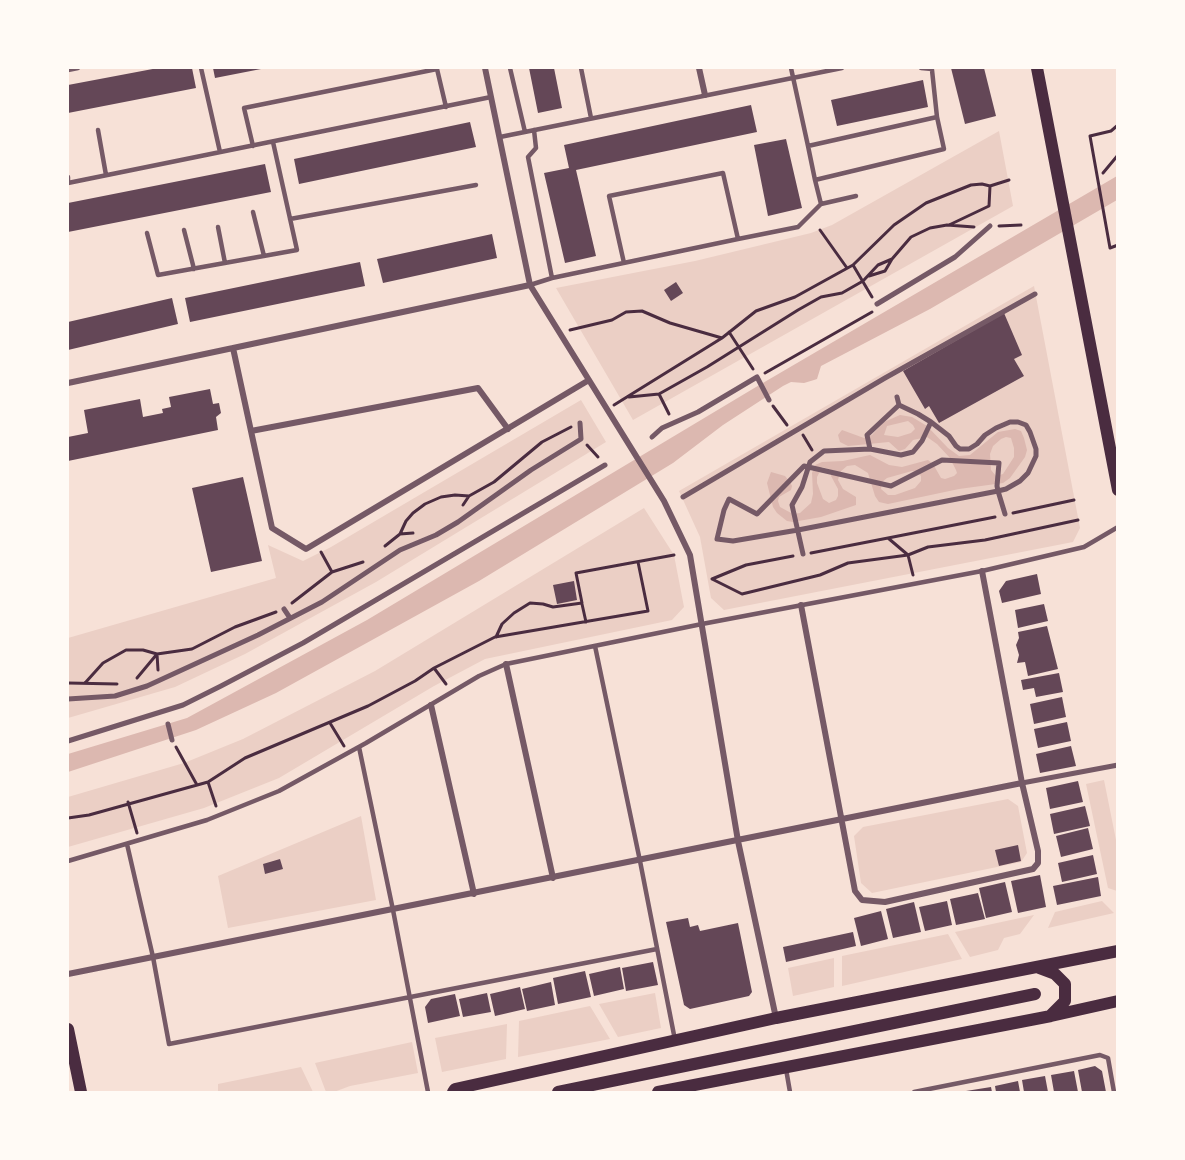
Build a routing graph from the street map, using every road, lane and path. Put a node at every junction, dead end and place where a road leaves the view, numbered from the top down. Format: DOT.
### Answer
graph roads {
  1 [pos="78,68"];
  2 [pos="201,68"];
  3 [pos="485,68"];
  4 [pos="510,68"];
  5 [pos="581,68"];
  6 [pos="699,68"];
  7 [pos="791,68"];
  8 [pos="842,68"];
  9 [pos="921,68"];
  10 [pos="1036,68"];
  11 [pos="933,69"];
  12 [pos="68,70"];
  13 [pos="793,78"];
  14 [pos="705,95"];
  15 [pos="491,97"];
  16 [pos="446,107"];
  17 [pos="937,117"];
  18 [pos="591,118"];
  19 [pos="1118,125"];
  20 [pos="534,129"];
  21 [pos="98,130"];
  22 [pos="525,132"];
  23 [pos="500,137"];
  24 [pos="273,141"];
  25 [pos="253,146"];
  26 [pos="808,146"];
  27 [pos="220,152"];
  28 [pos="1118,155"];
  29 [pos="1103,173"];
  30 [pos="106,175"];
  31 [pos="68,177"];
  32 [pos="815,180"];
  33 [pos="1009,180"];
  34 [pos="476,185"];
  35 [pos="990,186"];
  36 [pos="856,196"];
  37 [pos="820,204"];
  38 [pos="254,212"];
  39 [pos="290,219"];
  40 [pos="990,226"];
  41 [pos="218,227"];
  42 [pos="820,230"];
  43 [pos="184,231"];
  44 [pos="147,233"];
  45 [pos="738,239"];
  46 [pos="1118,245"];
  47 [pos="264,256"];
  48 [pos="892,259"];
  49 [pos="225,263"];
  50 [pos="624,263"];
  51 [pos="853,265"];
  52 [pos="847,268"];
  53 [pos="194,269"];
  54 [pos="868,276"];
  55 [pos="552,278"];
  56 [pos="863,281"];
  57 [pos="530,285"];
  58 [pos="1035,294"];
  59 [pos="878,306"];
  60 [pos="729,332"];
  61 [pos="560,333"];
  62 [pos="722,338"];
  63 [pos="739,347"];
  64 [pos="233,348"];
  65 [pos="757,377"];
  66 [pos="589,380"];
  67 [pos="68,383"];
  68 [pos="658,394"];
  69 [pos="897,396"];
  70 [pos="628,397"];
  71 [pos="769,400"];
  72 [pos="899,405"];
  73 [pos="607,408"];
  74 [pos="580,423"];
  75 [pos="674,423"];
  76 [pos="930,424"];
  77 [pos="799,428"];
  78 [pos="508,429"];
  79 [pos="251,430"];
  80 [pos="792,432"];
  81 [pos="652,437"];
  82 [pos="581,439"];
  83 [pos="869,447"];
  84 [pos="816,457"];
  85 [pos="605,465"];
  86 [pos="811,467"];
  87 [pos="998,489"];
  88 [pos="1118,490"];
  89 [pos="469,496"];
  90 [pos="683,497"];
  91 [pos="1074,500"];
  92 [pos="458,512"];
  93 [pos="1005,514"];
  94 [pos="1078,520"];
  95 [pos="797,527"];
  96 [pos="1118,527"];
  97 [pos="422,532"];
  98 [pos="400,534"];
  99 [pos="888,538"];
  100 [pos="382,548"];
  101 [pos="321,552"];
  102 [pos="803,554"];
  103 [pos="674,555"];
  104 [pos="908,555"];
  105 [pos="365,562"];
  106 [pos="638,562"];
  107 [pos="982,571"];
  108 [pos="332,572"];
  109 [pos="712,579"];
  110 [pos="915,584"];
  111 [pos="582,603"];
  112 [pos="801,605"];
  113 [pos="284,609"];
  114 [pos="290,618"];
  115 [pos="586,622"];
  116 [pos="702,624"];
  117 [pos="495,638"];
  118 [pos="594,646"];
  119 [pos="157,654"];
  120 [pos="506,664"];
  121 [pos="434,668"];
  122 [pos="136,679"];
  123 [pos="159,680"];
  124 [pos="68,683"];
  125 [pos="85,683"];
  126 [pos="118,684"];
  127 [pos="452,692"];
  128 [pos="68,699"];
  129 [pos="431,705"];
  130 [pos="330,723"];
  131 [pos="168,724"];
  132 [pos="172,740"];
  133 [pos="68,741"];
  134 [pos="359,747"];
  135 [pos="348,753"];
  136 [pos="1118,765"];
  137 [pos="208,782"];
  138 [pos="1022,783"];
  139 [pos="197,785"];
  140 [pos="128,802"];
  141 [pos="219,815"];
  142 [pos="68,818"];
  143 [pos="842,820"];
  144 [pos="139,840"];
  145 [pos="738,841"];
  146 [pos="127,844"];
  147 [pos="68,861"];
  148 [pos="640,861"];
  149 [pos="553,878"];
  150 [pos="474,894"];
  151 [pos="393,910"];
  152 [pos="657,949"];
  153 [pos="1118,951"];
  154 [pos="153,957"];
  155 [pos="1039,968"];
  156 [pos="68,975"];
  157 [pos="1035,994"];
  158 [pos="410,998"];
  159 [pos="1118,1001"];
  160 [pos="1051,1016"];
  161 [pos="776,1018"];
  162 [pos="68,1029"];
  163 [pos="675,1040"];
  164 [pos="786,1067"];
  165 [pos="81,1092"];
  166 [pos="428,1092"];
  167 [pos="453,1092"];
  168 [pos="558,1092"];
  169 [pos="658,1092"];
  170 [pos="790,1092"];
  171 [pos="914,1092"];
  172 [pos="1114,1092"];
  1 -- 12 [label="lane"];
  2 -- 27 [label="lane"];
  3 -- 15 [label="street"];
  4 -- 22 [label="lane"];
  5 -- 18 [label="lane"];
  6 -- 14 [label="street"];
  7 -- 13 [label="lane"];
  8 -- 13 [label="lane"];
  9 -- 11 [label="lane"];
  10 -- 88 [label="main road"];
  11 -- 17 [label="lane"];
  13 -- 14 [label="lane"];
  13 -- 26 [label="lane"];
  14 -- 18 [label="lane"];
  15 -- 16 [label="lane"];
  15 -- 23 [label="street"];
  16 -- 24 [label="lane"];
  16 -- 25 [label="lane"];
  17 -- 26 [label="lane"];
  17 -- 32 [label="lane"];
  18 -- 20 [label="lane"];
  19 -- 46 [label="path"];
  20 -- 22 [label="lane"];
  20 -- 55 [label="lane"];
  21 -- 30 [label="lane"];
  22 -- 23 [label="lane"];
  23 -- 57 [label="street"];
  24 -- 25 [label="lane"];
  24 -- 39 [label="lane"];
  25 -- 27 [label="lane"];
  26 -- 32 [label="lane"];
  27 -- 30 [label="lane"];
  28 -- 29 [label="path"];
  30 -- 31 [label="lane"];
  32 -- 37 [label="lane"];
  33 -- 35 [label="path"];
  34 -- 39 [label="lane"];
  35 -- 48 [label="path"];
  35 -- 51 [label="path"];
  36 -- 37 [label="lane"];
  37 -- 45 [label="lane"];
  38 -- 47 [label="lane"];
  39 -- 47 [label="lane"];
  40 -- 59 [label="street"];
  41 -- 49 [label="lane"];
  42 -- 52 [label="path"];
  43 -- 53 [label="lane"];
  44 -- 53 [label="lane"];
  45 -- 50 [label="lane"];
  45 -- 50 [label="lane"];
  47 -- 49 [label="lane"];
  48 -- 54 [label="path"];
  48 -- 54 [label="path"];
  49 -- 53 [label="lane"];
  50 -- 55 [label="lane"];
  51 -- 52 [label="path"];
  51 -- 56 [label="path"];
  52 -- 60 [label="path"];
  54 -- 56 [label="path"];
  55 -- 57 [label="lane"];
  56 -- 63 [label="path"];
  57 -- 61 [label="street"];
  57 -- 64 [label="street"];
  58 -- 77 [label="street"];
  59 -- 65 [label="path"];
  60 -- 62 [label="path"];
  60 -- 63 [label="path"];
  61 -- 62 [label="path"];
  61 -- 66 [label="street"];
  62 -- 70 [label="path"];
  63 -- 65 [label="path"];
  63 -- 68 [label="path"];
  64 -- 67 [label="street"];
  64 -- 79 [label="street"];
  65 -- 71 [label="street"];
  65 -- 75 [label="street"];
  66 -- 73 [label="street"];
  66 -- 78 [label="street"];
  68 -- 70 [label="path"];
  68 -- 75 [label="path"];
  69 -- 72 [label="street"];
  70 -- 73 [label="path"];
  71 -- 80 [label="path"];
  72 -- 76 [label="street"];
  72 -- 83 [label="street"];
  73 -- 116 [label="street"];
  74 -- 82 [label="street"];
  74 -- 89 [label="path"];
  75 -- 81 [label="street"];
  76 -- 83 [label="street"];
  76 -- 87 [label="street"];
  77 -- 80 [label="street"];
  77 -- 84 [label="path"];
  78 -- 79 [label="street"];
  78 -- 79 [label="street"];
  80 -- 90 [label="street"];
  82 -- 85 [label="path"];
  82 -- 114 [label="street"];
  83 -- 84 [label="street"];
  84 -- 86 [label="street"];
  85 -- 133 [label="street"];
  86 -- 87 [label="street"];
  86 -- 95 [label="street"];
  86 -- 95 [label="street"];
  87 -- 93 [label="street"];
  87 -- 95 [label="street"];
  89 -- 92 [label="path"];
  89 -- 98 [label="path"];
  91 -- 93 [label="path"];
  93 -- 99 [label="path"];
  94 -- 104 [label="path"];
  95 -- 102 [label="street"];
  96 -- 107 [label="lane"];
  97 -- 98 [label="path"];
  98 -- 100 [label="path"];
  101 -- 108 [label="path"];
  103 -- 106 [label="path"];
  104 -- 109 [label="path"];
  104 -- 110 [label="path"];
  105 -- 108 [label="path"];
  106 -- 111 [label="path"];
  106 -- 115 [label="path"];
  107 -- 110 [label="lane"];
  107 -- 138 [label="street"];
  108 -- 113 [label="path"];
  110 -- 112 [label="lane"];
  111 -- 115 [label="path"];
  111 -- 117 [label="path"];
  112 -- 116 [label="lane"];
  112 -- 143 [label="street"];
  113 -- 114 [label="street"];
  113 -- 119 [label="path"];
  114 -- 123 [label="street"];
  115 -- 117 [label="path"];
  116 -- 118 [label="lane"];
  116 -- 145 [label="street"];
  117 -- 121 [label="path"];
  118 -- 120 [label="lane"];
  118 -- 148 [label="lane"];
  119 -- 122 [label="path"];
  119 -- 123 [label="path"];
  119 -- 125 [label="path"];
  120 -- 127 [label="lane"];
  120 -- 149 [label="street"];
  121 -- 127 [label="path"];
  121 -- 130 [label="path"];
  123 -- 128 [label="street"];
  124 -- 125 [label="path"];
  125 -- 126 [label="path"];
  127 -- 129 [label="lane"];
  129 -- 134 [label="lane"];
  129 -- 150 [label="street"];
  130 -- 135 [label="path"];
  130 -- 137 [label="path"];
  131 -- 132 [label="street"];
  132 -- 139 [label="path"];
  134 -- 135 [label="lane"];
  134 -- 151 [label="lane"];
  135 -- 141 [label="lane"];
  136 -- 138 [label="street"];
  137 -- 139 [label="path"];
  137 -- 141 [label="path"];
  138 -- 143 [label="street"];
  138 -- 143 [label="street"];
  139 -- 140 [label="path"];
  140 -- 142 [label="path"];
  140 -- 144 [label="path"];
  141 -- 144 [label="lane"];
  143 -- 145 [label="street"];
  144 -- 146 [label="lane"];
  145 -- 148 [label="street"];
  145 -- 161 [label="street"];
  146 -- 147 [label="lane"];
  146 -- 154 [label="lane"];
  148 -- 149 [label="street"];
  148 -- 152 [label="lane"];
  149 -- 150 [label="street"];
  150 -- 151 [label="street"];
  151 -- 154 [label="street"];
  151 -- 158 [label="lane"];
  152 -- 158 [label="lane"];
  152 -- 163 [label="lane"];
  153 -- 155 [label="main road"];
  154 -- 156 [label="street"];
  154 -- 158 [label="lane"];
  155 -- 160 [label="main road"];
  155 -- 161 [label="main road"];
  157 -- 168 [label="main road"];
  158 -- 166 [label="lane"];
  159 -- 160 [label="main road"];
  160 -- 164 [label="main road"];
  161 -- 163 [label="main road"];
  162 -- 165 [label="main road"];
  163 -- 167 [label="main road"];
  164 -- 169 [label="main road"];
  164 -- 170 [label="lane"];
  171 -- 172 [label="lane"];
}
